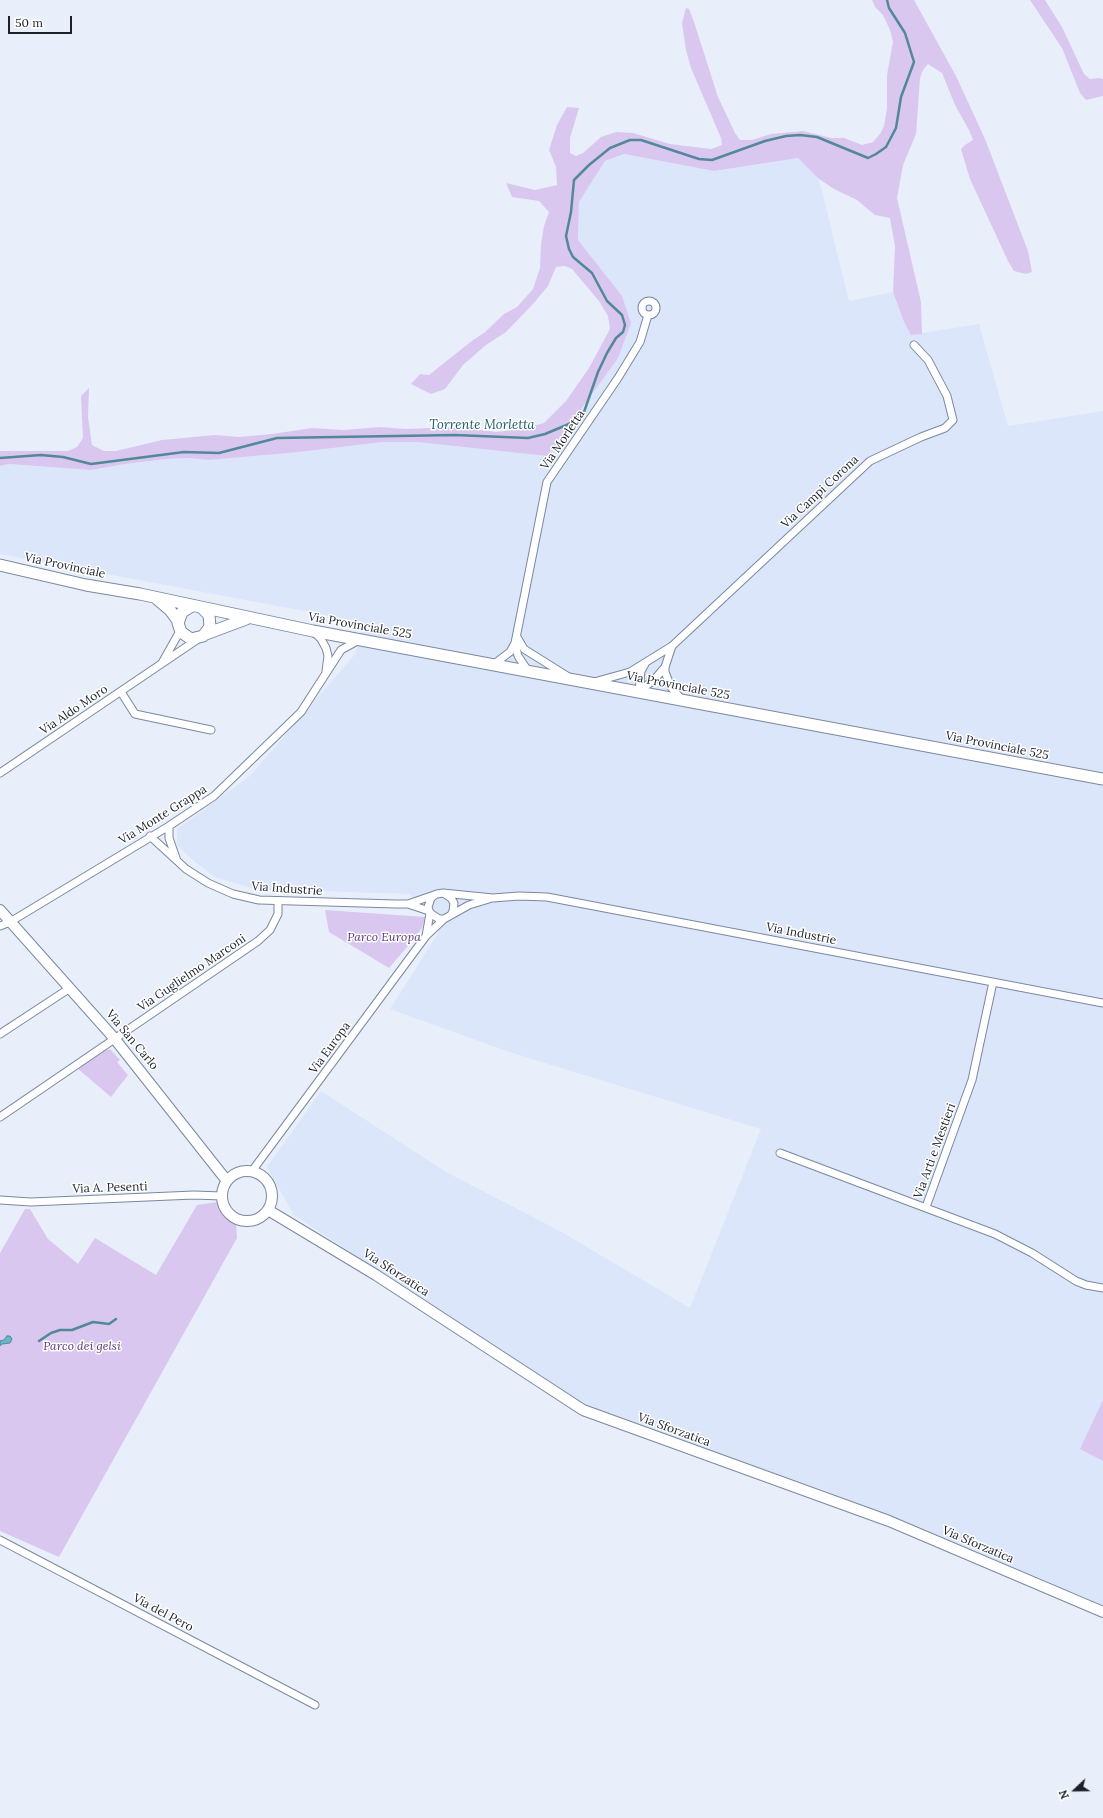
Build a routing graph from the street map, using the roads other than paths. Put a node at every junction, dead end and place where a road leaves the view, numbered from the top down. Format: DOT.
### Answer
graph roads {
  1 [pos="648,315"];
  2 [pos="914,344"];
  3 [pos="0,565"];
  4 [pos="124,591"];
  5 [pos="155,597"];
  6 [pos="197,607"];
  7 [pos="248,618"];
  8 [pos="179,626"];
  9 [pos="313,631"];
  10 [pos="204,635"];
  11 [pos="360,639"];
  12 [pos="516,640"];
  13 [pos="672,646"];
  14 [pos="647,662"];
  15 [pos="494,664"];
  16 [pos="161,665"];
  17 [pos="665,667"];
  18 [pos="528,670"];
  19 [pos="326,673"];
  20 [pos="572,679"];
  21 [pos="593,682"];
  22 [pos="639,691"];
  23 [pos="121,692"];
  24 [pos="682,699"];
  25 [pos="211,730"];
  26 [pos="0,773"];
  27 [pos="1103,779"];
  28 [pos="169,826"];
  29 [pos="150,836"];
  30 [pos="176,858"];
  31 [pos="440,894"];
  32 [pos="493,898"];
  33 [pos="278,902"];
  34 [pos="408,904"];
  35 [pos="0,910"];
  36 [pos="430,912"];
  37 [pos="447,917"];
  38 [pos="10,922"];
  39 [pos="0,926"];
  40 [pos="426,936"];
  41 [pos="993,982"];
  42 [pos="70,988"];
  43 [pos="1103,1003"];
  44 [pos="0,1034"];
  45 [pos="114,1038"];
  46 [pos="0,1117"];
  47 [pos="780,1153"];
  48 [pos="252,1171"];
  49 [pos="227,1181"];
  50 [pos="222,1196"];
  51 [pos="0,1200"];
  52 [pos="926,1207"];
  53 [pos="268,1210"];
  54 [pos="1103,1288"];
  55 [pos="0,1540"];
  56 [pos="1103,1612"];
  57 [pos="315,1706"];
  1 -- 12 [label="street, Via Morletta"];
  2 -- 13 [label="street, Via Campi Corona"];
  3 -- 4 [label="main road, Via Provinciale"];
  4 -- 5 [label="main road, Via Provinciale 525"];
  5 -- 6 [label="main road, Via Provinciale 525"];
  5 -- 8 [label="main road"];
  6 -- 7 [label="main road, Via Provinciale 525"];
  6 -- 8 [label="main road"];
  6 -- 10 [label="main road"];
  7 -- 9 [label="main road, Via Provinciale 525"];
  7 -- 10 [label="main road, Via Provinciale 525"];
  8 -- 10 [label="main road"];
  8 -- 16 [label="street, Via Aldo Moro"];
  9 -- 11 [label="main road, Via Provinciale 525"];
  9 -- 19 [label="street"];
  10 -- 16 [label="street, Via Aldo Moro"];
  11 -- 15 [label="main road, Via Provinciale 525"];
  11 -- 19 [label="street"];
  12 -- 15 [label="street"];
  12 -- 18 [label="street"];
  12 -- 20 [label="street"];
  13 -- 14 [label="street, Via Campi Corona"];
  13 -- 17 [label="street, Via Campi Corona"];
  14 -- 21 [label="street, Via Campi Corona"];
  14 -- 22 [label="street"];
  15 -- 18 [label="main road, Via Provinciale 525"];
  16 -- 23 [label="street, Via Aldo Moro"];
  17 -- 22 [label="street, Via Campi Corona"];
  17 -- 24 [label="street"];
  18 -- 20 [label="main road, Via Provinciale 525"];
  19 -- 28 [label="street, Via Monte Grappa"];
  20 -- 21 [label="main road, Via Provinciale 525"];
  21 -- 22 [label="main road, Via Provinciale 525"];
  22 -- 24 [label="main road, Via Provinciale 525"];
  23 -- 25 [label="street"];
  23 -- 26 [label="street, Via Aldo Moro"];
  24 -- 27 [label="main road, Via Provinciale 525"];
  28 -- 29 [label="street, Via Monte Grappa"];
  28 -- 30 [label="street, Via Industrie"];
  29 -- 30 [label="street, Via Industrie"];
  29 -- 38 [label="street, Via Monte Grappa"];
  30 -- 33 [label="street, Via Industrie"];
  31 -- 32 [label="street, Via Industrie"];
  31 -- 34 [label="street, Via Industrie"];
  31 -- 36 [label="street"];
  31 -- 37 [label="street"];
  32 -- 37 [label="street, Via Industrie"];
  32 -- 41 [label="street, Via Industrie"];
  33 -- 34 [label="street, Via Industrie"];
  33 -- 45 [label="street, Via Guglielmo Marconi"];
  34 -- 36 [label="street, Via Industrie"];
  35 -- 38 [label="street, Via San Carlo"];
  36 -- 37 [label="street, Via Industrie"];
  36 -- 40 [label="street, Via Europa"];
  37 -- 40 [label="street, Via Europa"];
  38 -- 39 [label="street, Via Monte Grappa"];
  38 -- 42 [label="street, Via San Carlo"];
  40 -- 48 [label="street, Via Europa"];
  41 -- 43 [label="street, Via Industrie"];
  41 -- 52 [label="street, Via Arti e Mestieri"];
  42 -- 44 [label="street"];
  42 -- 45 [label="street, Via San Carlo"];
  45 -- 46 [label="street, Via Guglielmo Marconi"];
  45 -- 49 [label="street, Via San Carlo"];
  47 -- 52 [label="street"];
  48 -- 49 [label="street"];
  48 -- 53 [label="street"];
  49 -- 50 [label="street"];
  50 -- 51 [label="street, Via A. Pesenti"];
  50 -- 53 [label="street"];
  52 -- 54 [label="street, Via Arti e Mestieri"];
  53 -- 56 [label="street, Via Sforzatica"];
  55 -- 57 [label="street, Via del Pero"];
}
